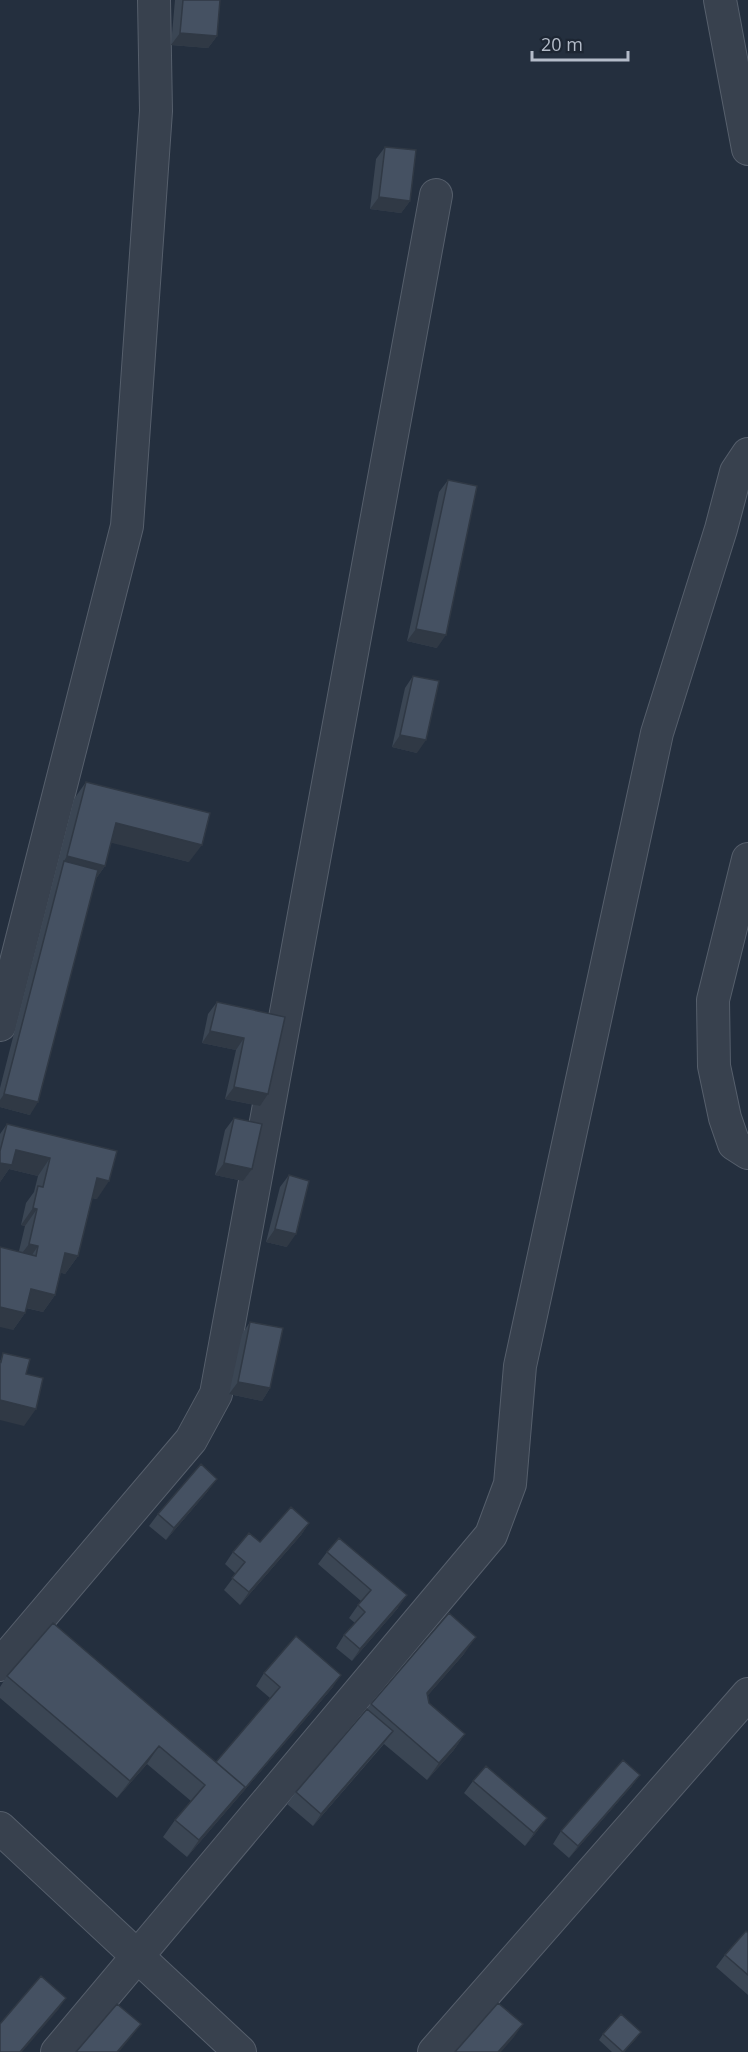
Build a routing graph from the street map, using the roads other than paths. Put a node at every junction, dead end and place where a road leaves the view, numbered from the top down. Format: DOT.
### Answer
graph roads {
  1 [pos="154,0"];
  2 [pos="720,0"];
  3 [pos="748,149"];
  4 [pos="436,195"];
  5 [pos="748,454"];
  6 [pos="748,859"];
  7 [pos="0,1025"];
  8 [pos="748,1153"];
  9 [pos="0,1665"];
  10 [pos="748,1694"];
  11 [pos="0,1828"];
  12 [pos="137,1955"];
  13 [pos="57,2052"];
  14 [pos="240,2052"];
  15 [pos="434,2052"];
  1 -- 7 [label="street"];
  2 -- 3 [label="street"];
  4 -- 9 [label="street"];
  5 -- 12 [label="street"];
  6 -- 8 [label="street"];
  10 -- 15 [label="street"];
  11 -- 12 [label="street"];
  12 -- 13 [label="street"];
  12 -- 14 [label="street"];
}
